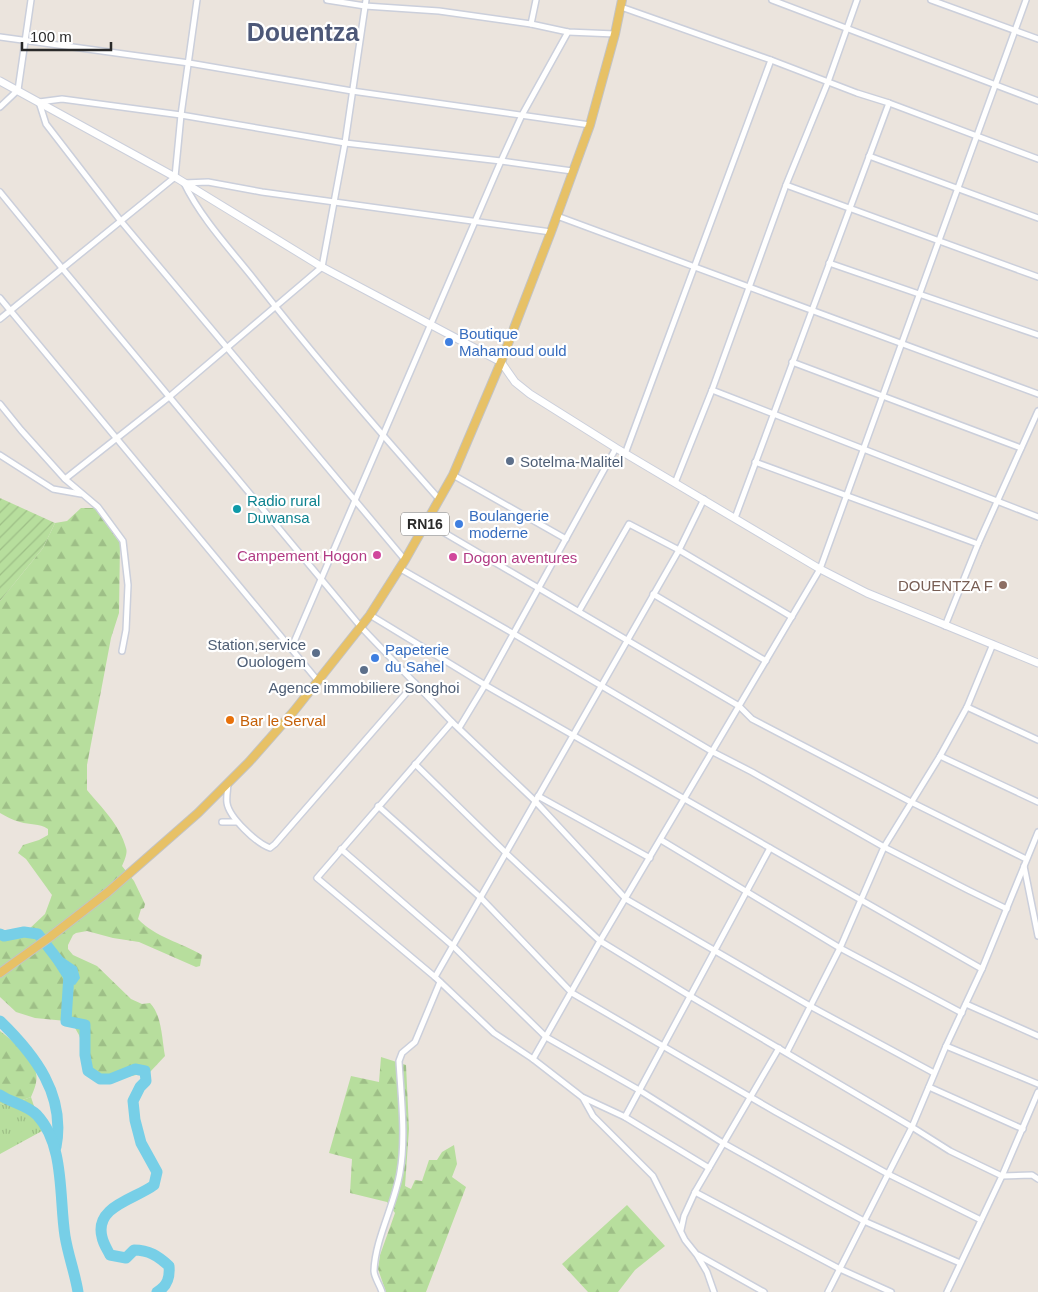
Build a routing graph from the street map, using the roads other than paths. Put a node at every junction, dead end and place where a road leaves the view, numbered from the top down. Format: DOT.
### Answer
graph roads {
  1 [pos="31,0"];
  2 [pos="198,0"];
  3 [pos="327,0"];
  4 [pos="536,0"];
  5 [pos="772,0"];
  6 [pos="857,0"];
  7 [pos="931,0"];
  8 [pos="1026,0"];
  9 [pos="365,3"];
  10 [pos="622,3"];
  11 [pos="531,24"];
  12 [pos="847,27"];
  13 [pos="1015,30"];
  14 [pos="568,32"];
  15 [pos="615,34"];
  16 [pos="0,37"];
  17 [pos="1038,39"];
  18 [pos="25,41"];
  19 [pos="771,60"];
  20 [pos="189,63"];
  21 [pos="0,81"];
  22 [pos="828,82"];
  23 [pos="995,85"];
  24 [pos="18,90"];
  25 [pos="352,91"];
  26 [pos="1038,101"];
  27 [pos="39,102"];
  28 [pos="889,104"];
  29 [pos="0,107"];
  30 [pos="522,114"];
  31 [pos="181,115"];
  32 [pos="590,125"];
  33 [pos="976,136"];
  34 [pos="345,143"];
  35 [pos="869,156"];
  36 [pos="1038,160"];
  37 [pos="501,161"];
  38 [pos="572,171"];
  39 [pos="175,177"];
  40 [pos="184,183"];
  41 [pos="786,185"];
  42 [pos="958,189"];
  43 [pos="0,192"];
  44 [pos="334,203"];
  45 [pos="850,208"];
  46 [pos="557,216"];
  47 [pos="1038,218"];
  48 [pos="120,220"];
  49 [pos="475,221"];
  50 [pos="551,232"];
  51 [pos="938,241"];
  52 [pos="829,263"];
  53 [pos="322,267"];
  54 [pos="694,267"];
  55 [pos="62,268"];
  56 [pos="1038,277"];
  57 [pos="749,287"];
  58 [pos="919,294"];
  59 [pos="0,298"];
  60 [pos="275,307"];
  61 [pos="812,310"];
  62 [pos="10,311"];
  63 [pos="0,319"];
  64 [pos="430,325"];
  65 [pos="1038,335"];
  66 [pos="901,343"];
  67 [pos="226,347"];
  68 [pos="501,362"];
  69 [pos="792,362"];
  70 [pos="712,390"];
  71 [pos="1038,394"];
  72 [pos="882,396"];
  73 [pos="169,397"];
  74 [pos="0,404"];
  75 [pos="1038,411"];
  76 [pos="773,414"];
  77 [pos="382,436"];
  78 [pos="116,438"];
  79 [pos="616,448"];
  80 [pos="1021,448"];
  81 [pos="862,449"];
  82 [pos="625,454"];
  83 [pos="0,455"];
  84 [pos="755,462"];
  85 [pos="453,475"];
  86 [pos="66,478"];
  87 [pos="676,483"];
  88 [pos="82,494"];
  89 [pos="846,494"];
  90 [pos="439,499"];
  91 [pos="704,499"];
  92 [pos="354,500"];
  93 [pos="997,501"];
  94 [pos="1038,517"];
  95 [pos="734,518"];
  96 [pos="426,522"];
  97 [pos="566,539"];
  98 [pos="978,544"];
  99 [pos="679,550"];
  100 [pos="404,560"];
  101 [pos="399,568"];
  102 [pos="820,569"];
  103 [pos="321,579"];
  104 [pos="539,589"];
  105 [pos="653,594"];
  106 [pos="579,611"];
  107 [pos="370,615"];
  108 [pos="792,617"];
  109 [pos="945,626"];
  110 [pos="361,627"];
  111 [pos="514,634"];
  112 [pos="628,639"];
  113 [pos="993,644"];
  114 [pos="291,649"];
  115 [pos="122,651"];
  116 [pos="766,661"];
  117 [pos="1038,663"];
  118 [pos="318,681"];
  119 [pos="415,683"];
  120 [pos="485,685"];
  121 [pos="601,685"];
  122 [pos="740,706"];
  123 [pos="967,707"];
  124 [pos="452,722"];
  125 [pos="459,728"];
  126 [pos="573,735"];
  127 [pos="1038,740"];
  128 [pos="712,752"];
  129 [pos="940,756"];
  130 [pos="415,764"];
  131 [pos="228,782"];
  132 [pos="537,798"];
  133 [pos="684,799"];
  134 [pos="910,802"];
  135 [pos="1038,802"];
  136 [pos="378,806"];
  137 [pos="222,822"];
  138 [pos="237,822"];
  139 [pos="1037,834"];
  140 [pos="661,840"];
  141 [pos="884,847"];
  142 [pos="770,848"];
  143 [pos="341,849"];
  144 [pos="506,853"];
  145 [pos="650,858"];
  146 [pos="1026,859"];
  147 [pos="1024,865"];
  148 [pos="746,891"];
  149 [pos="480,897"];
  150 [pos="626,899"];
  151 [pos="861,900"];
  152 [pos="1007,909"];
  153 [pos="1038,936"];
  154 [pos="600,941"];
  155 [pos="453,946"];
  156 [pos="840,948"];
  157 [pos="714,951"];
  158 [pos="982,969"];
  159 [pos="0,973"];
  160 [pos="435,977"];
  161 [pos="440,982"];
  162 [pos="572,993"];
  163 [pos="690,996"];
  164 [pos="966,1004"];
  165 [pos="810,1006"];
  166 [pos="962,1013"];
  167 [pos="1038,1036"];
  168 [pos="546,1037"];
  169 [pos="663,1046"];
  170 [pos="946,1046"];
  171 [pos="779,1048"];
  172 [pos="787,1052"];
  173 [pos="533,1059"];
  174 [pos="934,1073"];
  175 [pos="1038,1084"];
  176 [pos="929,1087"];
  177 [pos="640,1090"];
  178 [pos="1038,1092"];
  179 [pos="582,1097"];
  180 [pos="750,1097"];
  181 [pos="625,1117"];
  182 [pos="912,1127"];
  183 [pos="1022,1128"];
  184 [pos="723,1143"];
  185 [pos="709,1168"];
  186 [pos="888,1174"];
  187 [pos="1002,1176"];
  188 [pos="1038,1179"];
  189 [pos="695,1192"];
  190 [pos="981,1220"];
  191 [pos="864,1221"];
  192 [pos="680,1230"];
  193 [pos="697,1254"];
  194 [pos="960,1264"];
  195 [pos="840,1269"];
  196 [pos="382,1292"];
  197 [pos="714,1292"];
  198 [pos="764,1292"];
  199 [pos="828,1292"];
  200 [pos="891,1292"];
  201 [pos="947,1292"];
  1 -- 18 [label="street"];
  2 -- 20 [label="street"];
  3 -- 9 [label="street"];
  4 -- 11 [label="street"];
  5 -- 12 [label="street"];
  6 -- 12 [label="street"];
  7 -- 13 [label="street"];
  8 -- 13 [label="street"];
  9 -- 11 [label="street"];
  9 -- 25 [label="street"];
  10 -- 15 [label="main road, RN16"];
  10 -- 19 [label="street"];
  11 -- 14 [label="street"];
  12 -- 22 [label="street"];
  12 -- 23 [label="street"];
  13 -- 17 [label="street"];
  13 -- 23 [label="street"];
  14 -- 15 [label="street"];
  14 -- 30 [label="street"];
  15 -- 32 [label="main road, RN16"];
  16 -- 18 [label="street"];
  18 -- 20 [label="street"];
  18 -- 24 [label="street"];
  19 -- 22 [label="street"];
  19 -- 54 [label="street"];
  20 -- 25 [label="street"];
  20 -- 31 [label="street"];
  21 -- 24 [label="main road"];
  22 -- 28 [label="street"];
  22 -- 41 [label="street"];
  23 -- 26 [label="street"];
  23 -- 33 [label="street"];
  24 -- 27 [label="main road"];
  24 -- 29 [label="street"];
  25 -- 30 [label="street"];
  25 -- 34 [label="street"];
  27 -- 31 [label="street"];
  27 -- 39 [label="main road"];
  27 -- 48 [label="street"];
  28 -- 33 [label="street"];
  28 -- 35 [label="street"];
  30 -- 32 [label="street"];
  30 -- 37 [label="street"];
  31 -- 34 [label="street"];
  31 -- 39 [label="street"];
  32 -- 38 [label="main road, RN16"];
  33 -- 36 [label="street"];
  33 -- 42 [label="street"];
  34 -- 37 [label="street"];
  34 -- 44 [label="street"];
  35 -- 42 [label="street"];
  35 -- 45 [label="street"];
  37 -- 38 [label="street"];
  37 -- 49 [label="street"];
  38 -- 46 [label="main road, RN16"];
  39 -- 40 [label="main road"];
  39 -- 48 [label="street"];
  40 -- 44 [label="street"];
  40 -- 53 [label="main road"];
  40 -- 60 [label="street"];
  41 -- 45 [label="street"];
  41 -- 57 [label="street"];
  42 -- 47 [label="street"];
  42 -- 51 [label="street"];
  43 -- 55 [label="street"];
  44 -- 49 [label="street"];
  44 -- 53 [label="street"];
  45 -- 51 [label="street"];
  45 -- 52 [label="street"];
  46 -- 50 [label="main road, RN16"];
  46 -- 54 [label="street"];
  48 -- 55 [label="street"];
  48 -- 67 [label="street"];
  49 -- 50 [label="street"];
  49 -- 64 [label="street"];
  50 -- 68 [label="main road, RN16"];
  51 -- 56 [label="street"];
  51 -- 58 [label="street"];
  52 -- 58 [label="street"];
  52 -- 61 [label="street"];
  53 -- 60 [label="street"];
  53 -- 64 [label="main road"];
  54 -- 57 [label="street"];
  54 -- 82 [label="street"];
  55 -- 62 [label="street"];
  55 -- 73 [label="street"];
  57 -- 61 [label="street"];
  57 -- 70 [label="street"];
  58 -- 65 [label="street"];
  58 -- 66 [label="street"];
  59 -- 62 [label="street"];
  60 -- 67 [label="street"];
  60 -- 77 [label="street"];
  61 -- 66 [label="street"];
  61 -- 69 [label="street"];
  62 -- 63 [label="street"];
  62 -- 78 [label="street"];
  64 -- 68 [label="main road"];
  64 -- 77 [label="street"];
  66 -- 71 [label="street"];
  66 -- 72 [label="street"];
  67 -- 73 [label="street"];
  67 -- 92 [label="street"];
  68 -- 79 [label="main road"];
  68 -- 85 [label="main road, RN16"];
  69 -- 72 [label="street"];
  69 -- 76 [label="street"];
  70 -- 76 [label="street"];
  70 -- 87 [label="street"];
  72 -- 80 [label="street"];
  72 -- 81 [label="street"];
  73 -- 78 [label="street"];
  73 -- 103 [label="street"];
  74 -- 86 [label="street"];
  75 -- 80 [label="street"];
  76 -- 81 [label="street"];
  76 -- 84 [label="street"];
  77 -- 90 [label="street"];
  77 -- 92 [label="street"];
  78 -- 86 [label="street"];
  78 -- 114 [label="street"];
  79 -- 82 [label="main road"];
  79 -- 97 [label="street"];
  80 -- 93 [label="street"];
  81 -- 89 [label="street"];
  81 -- 93 [label="street"];
  82 -- 87 [label="main road"];
  83 -- 88 [label="street"];
  84 -- 89 [label="street"];
  84 -- 95 [label="street"];
  85 -- 90 [label="main road, RN16"];
  85 -- 97 [label="street"];
  86 -- 88 [label="street"];
  87 -- 91 [label="main road"];
  88 -- 115 [label="street"];
  89 -- 98 [label="street"];
  89 -- 102 [label="street"];
  90 -- 96 [label="main road, RN16"];
  91 -- 95 [label="main road"];
  91 -- 99 [label="street"];
  92 -- 100 [label="street"];
  92 -- 103 [label="street"];
  93 -- 94 [label="street"];
  93 -- 98 [label="street"];
  95 -- 102 [label="main road"];
  96 -- 100 [label="main road, RN16"];
  96 -- 104 [label="street"];
  97 -- 104 [label="street"];
  98 -- 109 [label="street"];
  99 -- 105 [label="street"];
  99 -- 106 [label="street"];
  99 -- 108 [label="street"];
  100 -- 101 [label="main road, RN16"];
  101 -- 107 [label="main road, RN16"];
  101 -- 111 [label="street"];
  102 -- 108 [label="street"];
  102 -- 109 [label="main road"];
  103 -- 110 [label="street"];
  103 -- 114 [label="street"];
  104 -- 106 [label="street"];
  104 -- 111 [label="street"];
  105 -- 112 [label="street"];
  105 -- 116 [label="street"];
  106 -- 112 [label="street"];
  107 -- 110 [label="main road, RN16"];
  107 -- 120 [label="street"];
  108 -- 116 [label="street"];
  109 -- 113 [label="main road"];
  110 -- 118 [label="main road, RN16"];
  110 -- 119 [label="street"];
  111 -- 120 [label="street"];
  111 -- 121 [label="street"];
  112 -- 121 [label="street"];
  112 -- 122 [label="street"];
  113 -- 117 [label="main road"];
  113 -- 123 [label="street"];
  114 -- 118 [label="street"];
  116 -- 122 [label="street"];
  118 -- 131 [label="main road, RN16"];
  119 -- 124 [label="street"];
  119 -- 138 [label="street"];
  120 -- 125 [label="street"];
  120 -- 126 [label="street"];
  121 -- 126 [label="street"];
  121 -- 128 [label="street"];
  122 -- 128 [label="street"];
  122 -- 134 [label="street"];
  123 -- 127 [label="street"];
  123 -- 129 [label="street"];
  124 -- 125 [label="street"];
  124 -- 130 [label="street"];
  125 -- 132 [label="street"];
  126 -- 132 [label="street"];
  126 -- 133 [label="street"];
  128 -- 133 [label="street"];
  128 -- 141 [label="street"];
  129 -- 134 [label="street"];
  129 -- 135 [label="street"];
  130 -- 136 [label="street"];
  130 -- 144 [label="street"];
  131 -- 138 [label="street"];
  131 -- 159 [label="main road, RN16"];
  132 -- 144 [label="street"];
  132 -- 145 [label="street"];
  132 -- 150 [label="street"];
  133 -- 140 [label="street"];
  133 -- 142 [label="street"];
  134 -- 141 [label="street"];
  134 -- 146 [label="street"];
  136 -- 143 [label="street"];
  136 -- 149 [label="street"];
  137 -- 138 [label="street"];
  139 -- 146 [label="street"];
  140 -- 145 [label="street"];
  140 -- 148 [label="street"];
  141 -- 151 [label="street"];
  141 -- 152 [label="street"];
  142 -- 148 [label="street"];
  142 -- 151 [label="street"];
  143 -- 155 [label="street"];
  143 -- 160 [label="street"];
  144 -- 149 [label="street"];
  144 -- 154 [label="street"];
  145 -- 150 [label="street"];
  146 -- 147 [label="street"];
  147 -- 152 [label="street"];
  147 -- 153 [label="street"];
  148 -- 156 [label="street"];
  148 -- 157 [label="street"];
  149 -- 155 [label="street"];
  149 -- 162 [label="street"];
  150 -- 154 [label="street"];
  150 -- 157 [label="street"];
  151 -- 156 [label="street"];
  151 -- 158 [label="street"];
  152 -- 158 [label="street"];
  154 -- 162 [label="street"];
  154 -- 163 [label="street"];
  155 -- 160 [label="street"];
  155 -- 168 [label="street"];
  156 -- 165 [label="street"];
  156 -- 166 [label="street"];
  157 -- 163 [label="street"];
  157 -- 165 [label="street"];
  158 -- 164 [label="street"];
  160 -- 161 [label="street"];
  161 -- 173 [label="street"];
  161 -- 196 [label="street"];
  162 -- 168 [label="street"];
  162 -- 169 [label="street"];
  163 -- 169 [label="street"];
  163 -- 171 [label="street"];
  164 -- 166 [label="street"];
  164 -- 167 [label="street"];
  165 -- 172 [label="street"];
  165 -- 174 [label="street"];
  166 -- 170 [label="street"];
  168 -- 173 [label="street"];
  168 -- 177 [label="street"];
  169 -- 177 [label="street"];
  169 -- 180 [label="street"];
  170 -- 174 [label="street"];
  170 -- 175 [label="street"];
  171 -- 172 [label="street"];
  171 -- 180 [label="street"];
  172 -- 182 [label="street"];
  173 -- 179 [label="street"];
  174 -- 176 [label="street"];
  176 -- 182 [label="street"];
  176 -- 183 [label="street"];
  177 -- 181 [label="street"];
  177 -- 184 [label="street"];
  178 -- 183 [label="street"];
  179 -- 181 [label="street"];
  179 -- 192 [label="street"];
  180 -- 184 [label="street"];
  180 -- 186 [label="street"];
  181 -- 185 [label="street"];
  182 -- 186 [label="street"];
  182 -- 187 [label="street"];
  183 -- 187 [label="street"];
  184 -- 185 [label="street"];
  184 -- 191 [label="street"];
  185 -- 189 [label="street"];
  186 -- 190 [label="street"];
  186 -- 191 [label="street"];
  187 -- 188 [label="street"];
  187 -- 190 [label="street"];
  189 -- 192 [label="street"];
  189 -- 195 [label="street"];
  190 -- 194 [label="street"];
  191 -- 194 [label="street"];
  191 -- 195 [label="street"];
  192 -- 193 [label="street"];
  193 -- 197 [label="street"];
  193 -- 198 [label="street"];
  194 -- 201 [label="street"];
  195 -- 199 [label="street"];
  195 -- 200 [label="street"];
}
